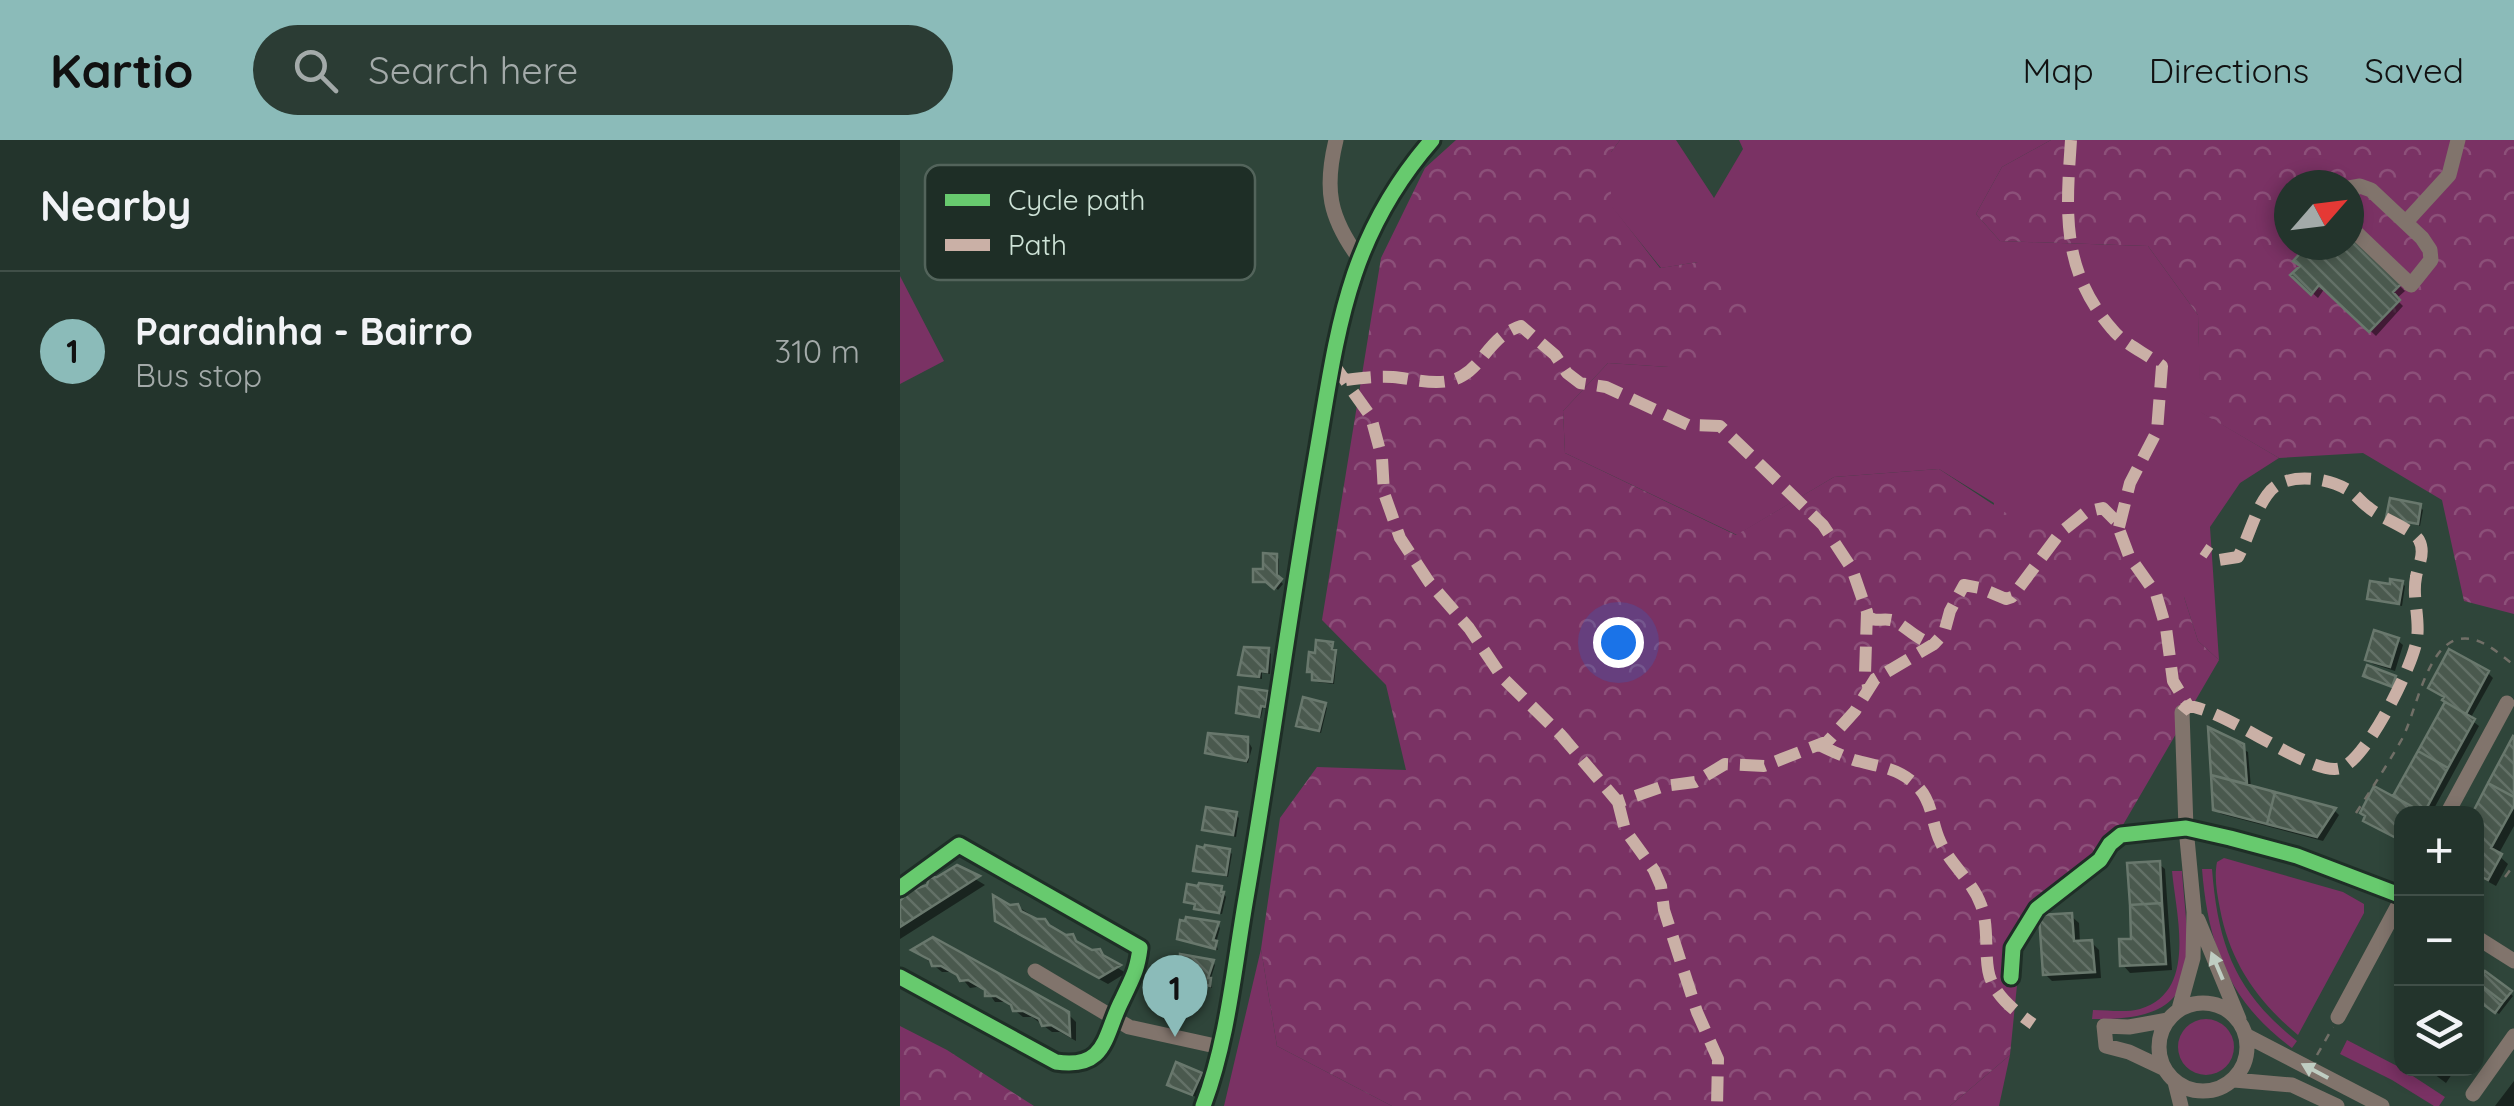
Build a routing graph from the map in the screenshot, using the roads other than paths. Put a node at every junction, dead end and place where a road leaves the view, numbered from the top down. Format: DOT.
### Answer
graph roads {
  1 [pos="1336,140"];
  2 [pos="1432,140"];
  3 [pos="2458,140"];
  4 [pos="2364,187"];
  5 [pos="2406,222"];
  6 [pos="2364,241"];
  7 [pos="1359,258"];
  8 [pos="2508,703"];
  9 [pos="2182,712"];
  10 [pos="2451,806"];
  11 [pos="2186,828"];
  12 [pos="900,888"];
  13 [pos="2399,896"];
  14 [pos="2194,912"];
  15 [pos="2394,912"];
  16 [pos="2484,942"];
  17 [pos="2514,961"];
  18 [pos="1035,971"];
  19 [pos="900,977"];
  20 [pos="2012,977"];
  21 [pos="2174,1014"];
  22 [pos="2338,1017"];
  23 [pos="1117,1019"];
  24 [pos="2243,1029"];
  25 [pos="2514,1036"];
  26 [pos="1220,1047"];
  27 [pos="2170,1076"];
  28 [pos="2228,1084"];
  29 [pos="2472,1094"];
  30 [pos="1203,1106"];
  31 [pos="2182,1106"];
  32 [pos="2213,1106"];
  33 [pos="2338,1106"];
  34 [pos="2382,1106"];
  1 -- 7 [label="street"];
  2 -- 7 [label="street"];
  3 -- 5 [label="street"];
  4 -- 5 [label="street"];
  5 -- 6 [label="street"];
  7 -- 26 [label="street"];
  8 -- 10 [label="street"];
  9 -- 11 [label="street"];
  11 -- 13 [label="street"];
  11 -- 14 [label="street"];
  11 -- 20 [label="street"];
  12 -- 23 [label="street"];
  14 -- 21 [label="street"];
  24 -- 14 [label="street, one-way"];
  15 -- 22 [label="street"];
  16 -- 17 [label="street"];
  18 -- 23 [label="street"];
  19 -- 23 [label="street"];
  21 -- 24 [label="street"];
  21 -- 27 [label="street"];
  21 -- 27 [label="street"];
  23 -- 26 [label="street"];
  24 -- 28 [label="street"];
  34 -- 24 [label="street, one-way"];
  25 -- 29 [label="street"];
  26 -- 30 [label="street"];
  27 -- 28 [label="street"];
  27 -- 31 [label="street"];
  28 -- 32 [label="street"];
  28 -- 33 [label="street"];
}
